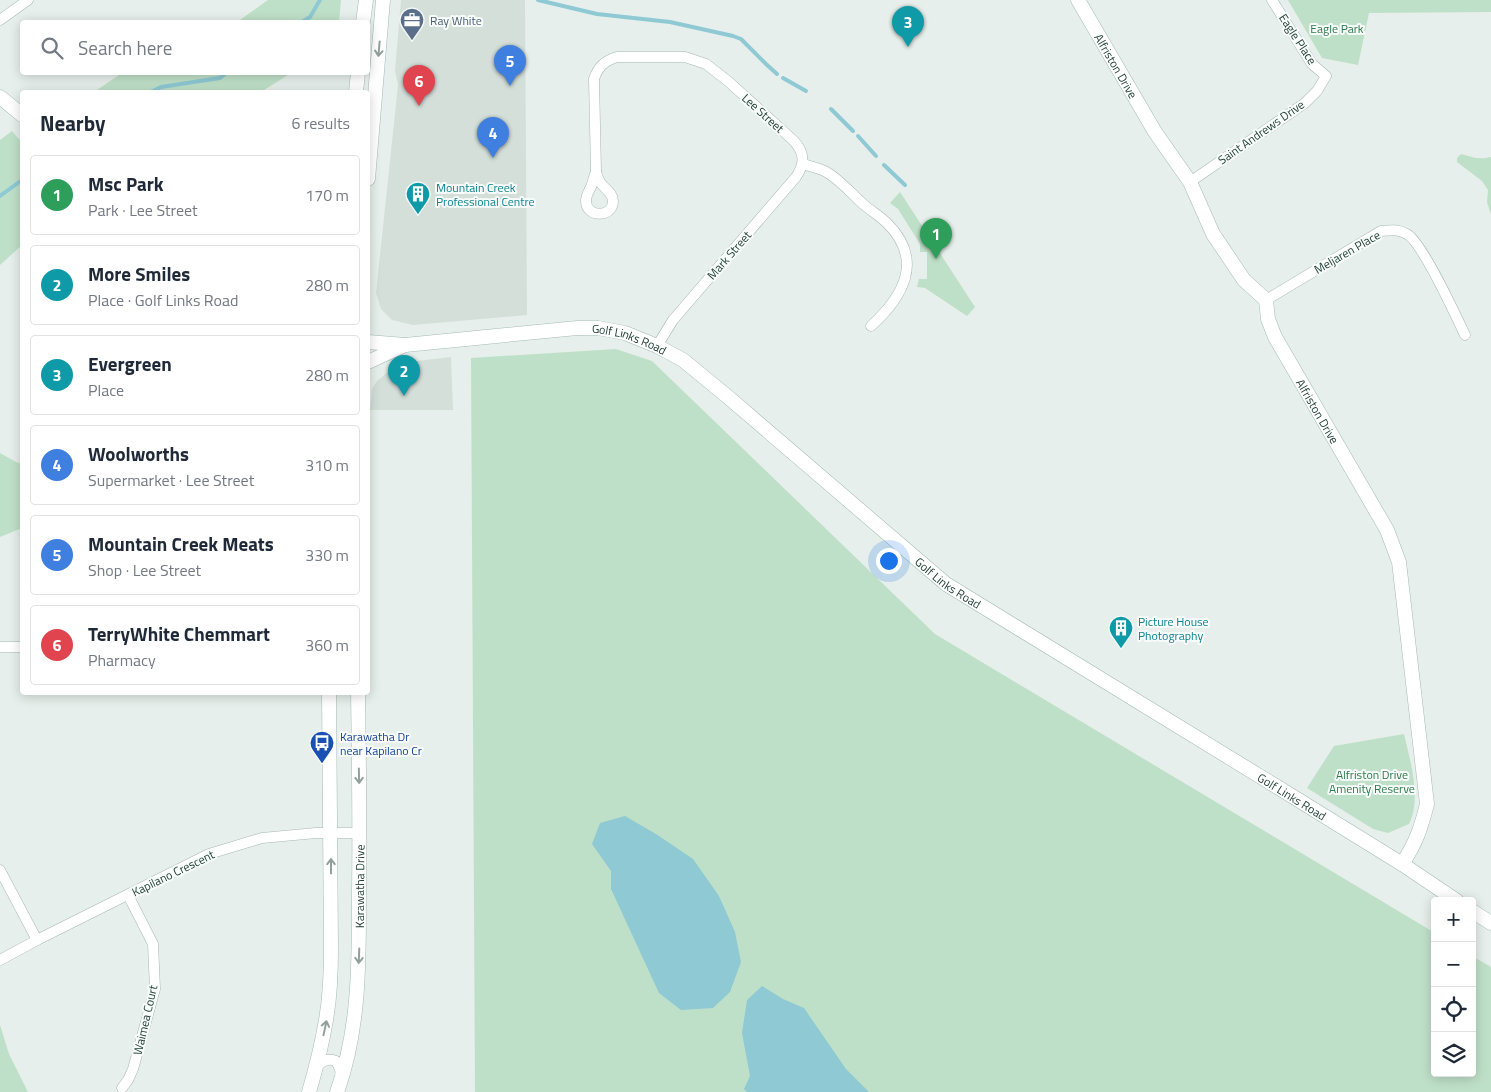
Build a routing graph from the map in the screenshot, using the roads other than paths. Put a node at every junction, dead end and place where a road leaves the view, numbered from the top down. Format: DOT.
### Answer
graph roads {
  1 [pos="28,0"];
  2 [pos="366,0"];
  3 [pos="383,0"];
  4 [pos="1078,0"];
  5 [pos="1272,0"];
  6 [pos="0,20"];
  7 [pos="363,20"];
  8 [pos="358,75"];
  9 [pos="1326,76"];
  10 [pos="356,90"];
  11 [pos="0,97"];
  12 [pos="20,113"];
  13 [pos="370,155"];
  14 [pos="803,164"];
  15 [pos="596,172"];
  16 [pos="1190,182"];
  17 [pos="1266,300"];
  18 [pos="872,326"];
  19 [pos="1466,335"];
  20 [pos="370,342"];
  21 [pos="405,345"];
  22 [pos="657,346"];
  23 [pos="370,361"];
  24 [pos="0,647"];
  25 [pos="20,647"];
  26 [pos="330,695"];
  27 [pos="358,695"];
  28 [pos="331,832"];
  29 [pos="360,833"];
  30 [pos="1402,864"];
  31 [pos="0,870"];
  32 [pos="128,895"];
  33 [pos="1451,897"];
  34 [pos="1476,914"];
  35 [pos="1491,923"];
  36 [pos="37,940"];
  37 [pos="0,960"];
  38 [pos="316,1068"];
  39 [pos="339,1086"];
  40 [pos="122,1088"];
  41 [pos="309,1092"];
  1 -- 6 [label="street"];
  2 -- 7 [label="main road"];
  3 -- 13 [label="main road, one-way"];
  4 -- 16 [label="main road, Alfriston Drive"];
  5 -- 9 [label="street, Eagle Place"];
  8 -- 10 [label="main road"];
  9 -- 16 [label="street, Saint Andrews Drive"];
  11 -- 12 [label="main road"];
  14 -- 15 [label="street, Lee Street"];
  14 -- 18 [label="street"];
  14 -- 22 [label="street, Mark Street"];
  16 -- 17 [label="main road, Alfriston Drive"];
  17 -- 19 [label="street, Meljaren Place"];
  17 -- 30 [label="main road, Alfriston Drive"];
  20 -- 21 [label="main road, Golf Links Road"];
  21 -- 22 [label="main road, Golf Links Road"];
  21 -- 23 [label="main road, Golf Links Road"];
  22 -- 30 [label="main road, Golf Links Road"];
  24 -- 25 [label="street"];
  26 -- 28 [label="main road"];
  27 -- 29 [label="main road, Karawatha Drive, one-way"];
  28 -- 29 [label="street, Kapilano Crescent"];
  28 -- 32 [label="street, Kapilano Crescent"];
  38 -- 28 [label="main road, one-way"];
  29 -- 39 [label="main road, Karawatha Drive, one-way"];
  30 -- 33 [label="main road, Golf Links Road"];
  31 -- 36 [label="street"];
  32 -- 36 [label="street, Kapilano Crescent"];
  32 -- 40 [label="street, Waimea Court"];
  34 -- 35 [label="main road"];
  36 -- 37 [label="street, Kapilano Crescent"];
  38 -- 39 [label="street, Karawatha Drive"];
  38 -- 41 [label="main road"];
}
